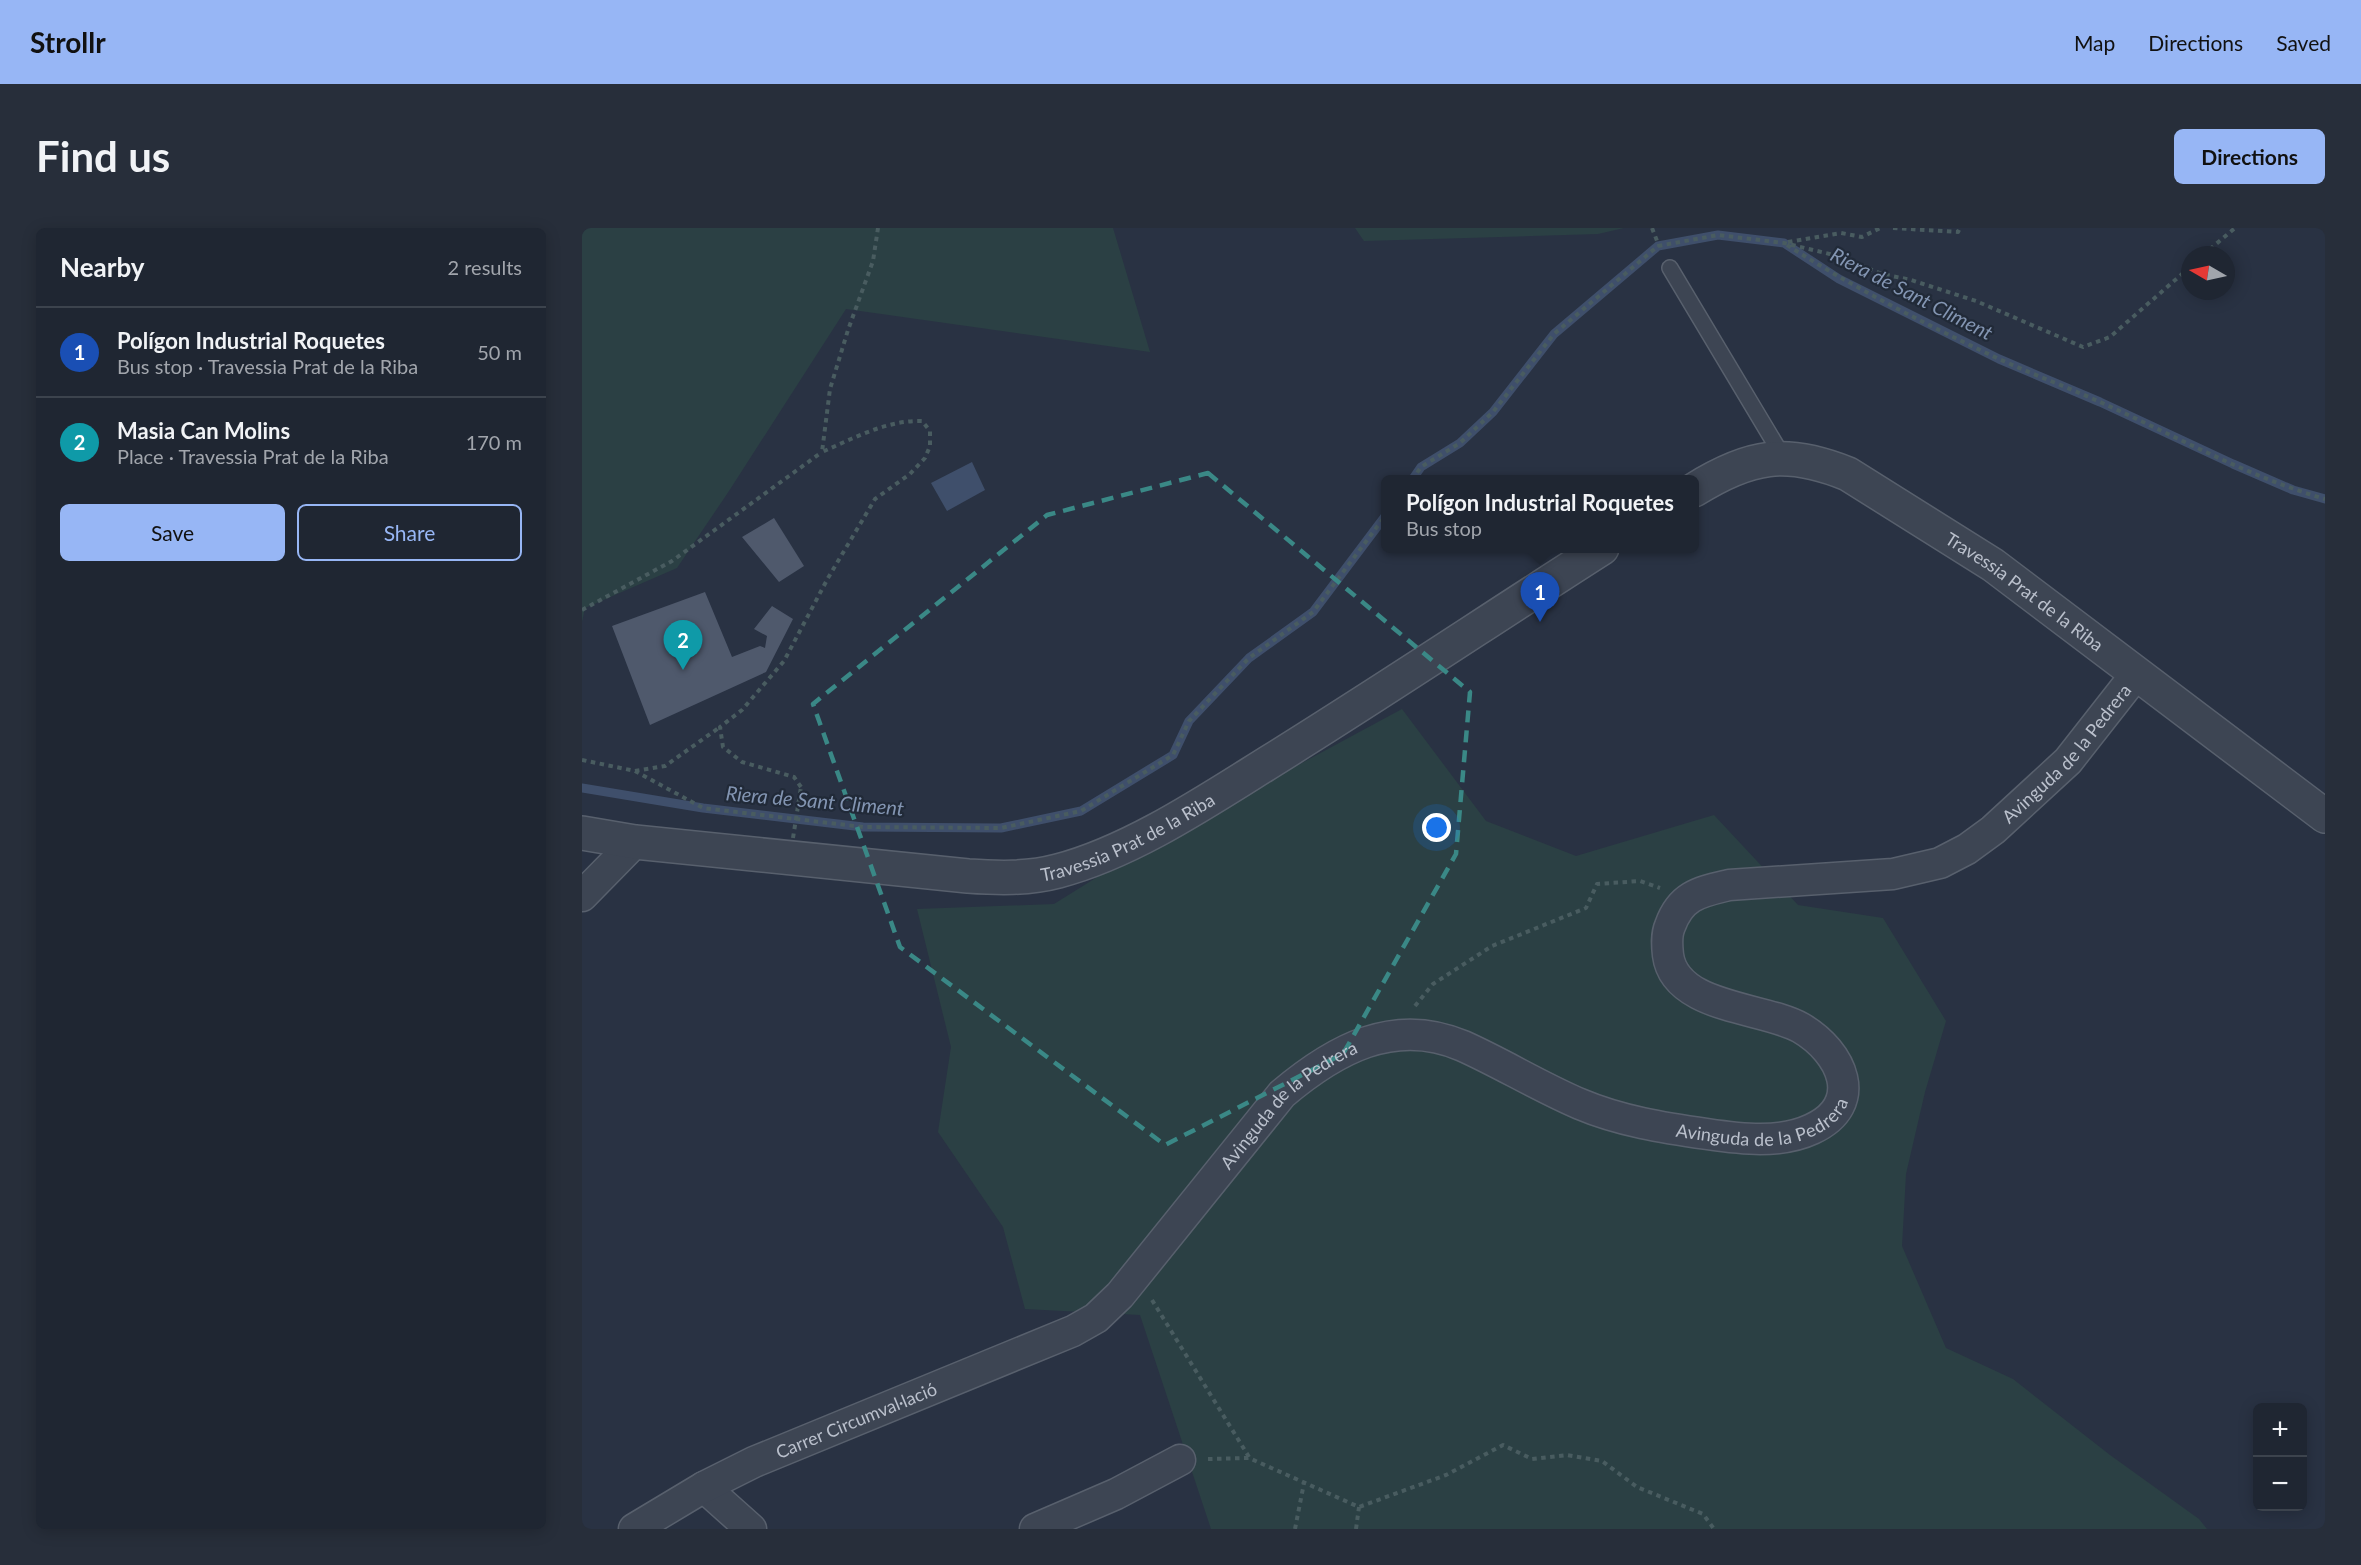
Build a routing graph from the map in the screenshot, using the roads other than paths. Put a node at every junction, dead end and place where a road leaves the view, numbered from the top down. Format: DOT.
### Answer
graph roads {
  1 [pos="1670,268"];
  2 [pos="1783,457"];
  3 [pos="1699,487"];
  4 [pos="1596,553"];
  5 [pos="2137,673"];
  6 [pos="2325,816"];
  7 [pos="582,833"];
  8 [pos="635,843"];
  9 [pos="582,896"];
  10 [pos="1083,1326"];
  11 [pos="1180,1460"];
  12 [pos="704,1487"];
  13 [pos="634,1529"];
  14 [pos="751,1529"];
  15 [pos="1035,1529"];
  1 -- 2 [label="lane"];
  2 -- 3 [label="street, Travessia Prat de la Riba"];
  2 -- 5 [label="street, Travessia Prat de la Riba"];
  4 -- 8 [label="street, Travessia Prat de la Riba"];
  5 -- 6 [label="street, Travessia Prat de la Riba"];
  5 -- 10 [label="street, Avinguda de la Pedrera"];
  7 -- 8 [label="street, Travessia Prat de la Riba"];
  8 -- 9 [label="street"];
  10 -- 12 [label="street, Carrer Circumval·lació"];
  11 -- 15 [label="street"];
  12 -- 13 [label="street, Carrer Circumval·lació"];
  12 -- 14 [label="street"];
}
